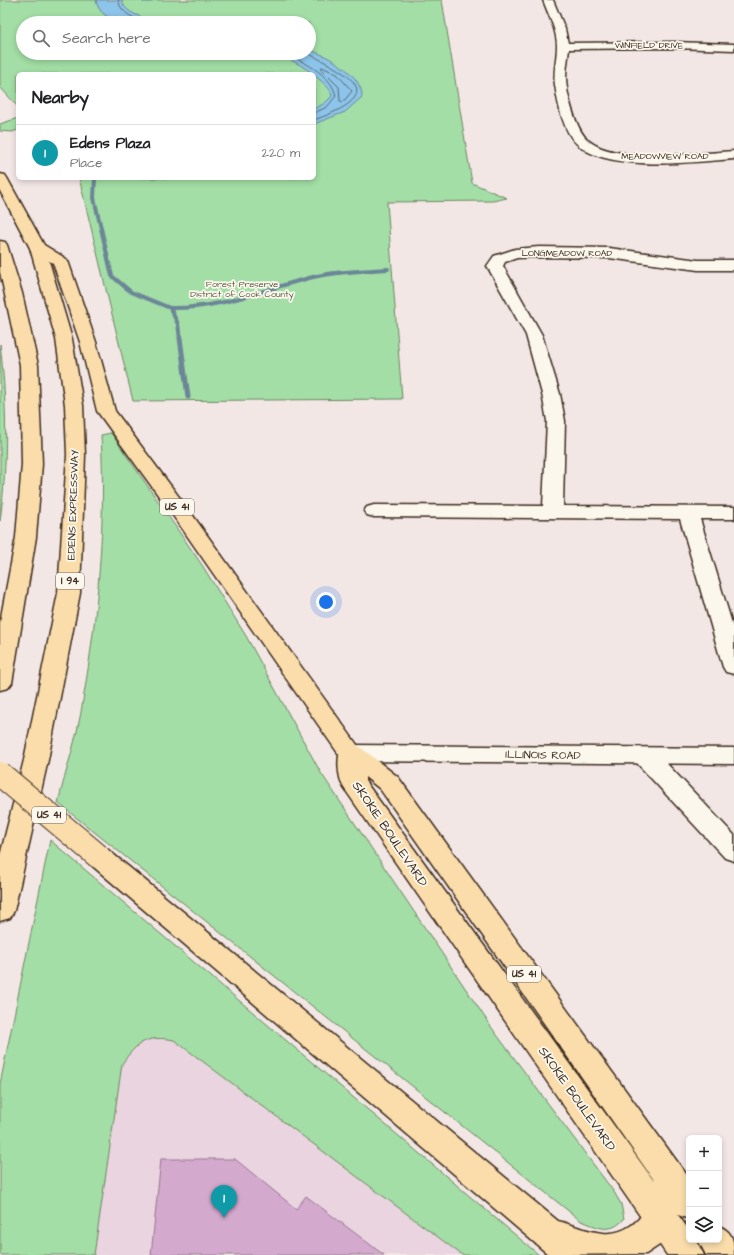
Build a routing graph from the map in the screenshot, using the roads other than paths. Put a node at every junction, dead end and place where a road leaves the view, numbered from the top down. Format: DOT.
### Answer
graph roads {
  1 [pos="548,0"];
  2 [pos="563,46"];
  3 [pos="734,47"];
  4 [pos="734,155"];
  5 [pos="0,178"];
  6 [pos="0,245"];
  7 [pos="38,248"];
  8 [pos="734,265"];
  9 [pos="374,510"];
  10 [pos="553,512"];
  11 [pos="688,513"];
  12 [pos="734,513"];
  13 [pos="734,667"];
  14 [pos="0,683"];
  15 [pos="351,753"];
  16 [pos="645,756"];
  17 [pos="734,756"];
  18 [pos="0,774"];
  19 [pos="734,851"];
  20 [pos="0,911"];
  21 [pos="669,1177"];
  22 [pos="686,1200"];
  23 [pos="658,1216"];
  24 [pos="546,1233"];
  25 [pos="717,1243"];
  26 [pos="574,1255"];
  27 [pos="687,1255"];
  28 [pos="726,1255"];
  1 -- 2 [label="street, MEADOWVIEW ROAD"];
  2 -- 3 [label="street, WINFIELD DRIVE"];
  2 -- 4 [label="street, MEADOWVIEW ROAD"];
  5 -- 7 [label="main road, EDENS EXPRESSWAY / I 94"];
  6 -- 14 [label="main road"];
  7 -- 15 [label="main road, US 41"];
  7 -- 20 [label="main road, EDENS EXPRESSWAY / I 94"];
  8 -- 10 [label="street, LONGMEADOW ROAD"];
  9 -- 10 [label="street"];
  10 -- 11 [label="street"];
  11 -- 12 [label="street"];
  11 -- 13 [label="street"];
  15 -- 16 [label="street, ILLINOIS ROAD"];
  15 -- 21 [label="main road, SKOKIE BOULEVARD / US 41"];
  15 -- 23 [label="main road, SKOKIE BOULEVARD / US 41"];
  16 -- 17 [label="street, ILLINOIS ROAD"];
  16 -- 19 [label="street"];
  18 -- 24 [label="main road, US 41, bridge"];
  21 -- 22 [label="main road, SKOKIE BOULEVARD / US 41"];
  21 -- 23 [label="main road"];
  23 -- 24 [label="main road"];
  23 -- 27 [label="main road, SKOKIE BOULEVARD / US 41"];
  24 -- 26 [label="main road, US 41"];
  25 -- 28 [label="main road"];
}
